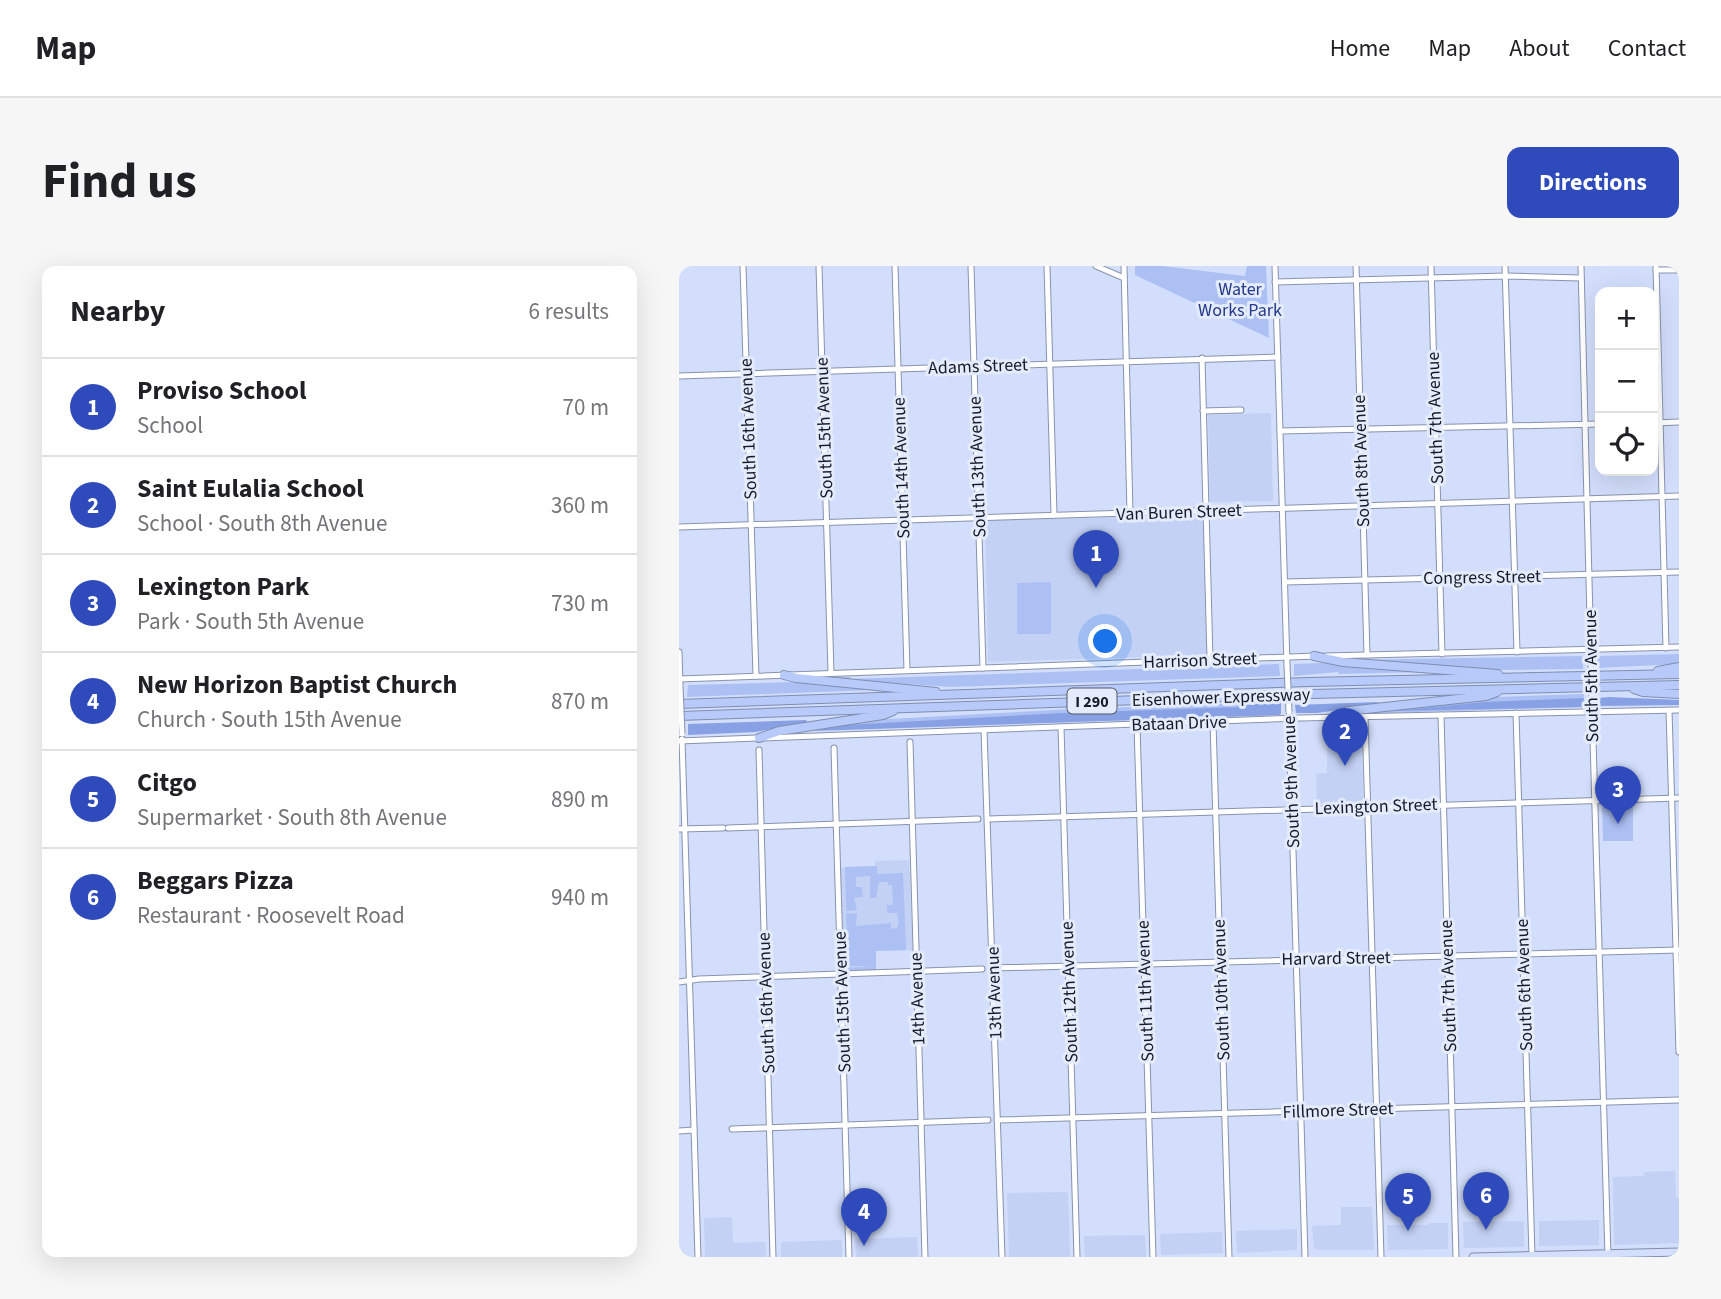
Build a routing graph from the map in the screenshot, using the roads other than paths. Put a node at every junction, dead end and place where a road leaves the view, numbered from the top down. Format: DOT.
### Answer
graph roads {
  1 [pos="743,266"];
  2 [pos="819,266"];
  3 [pos="895,266"];
  4 [pos="971,266"];
  5 [pos="1047,266"];
  6 [pos="1095,266"];
  7 [pos="1124,266"];
  8 [pos="1275,266"];
  9 [pos="1356,266"];
  10 [pos="1431,266"];
  11 [pos="1506,266"];
  12 [pos="1581,266"];
  13 [pos="1656,268"];
  14 [pos="1679,270"];
  15 [pos="1506,276"];
  16 [pos="1124,278"];
  17 [pos="1581,278"];
  18 [pos="1356,279"];
  19 [pos="1431,279"];
  20 [pos="1275,282"];
  21 [pos="1277,357"];
  22 [pos="1202,358"];
  23 [pos="1126,361"];
  24 [pos="1049,363"];
  25 [pos="974,367"];
  26 [pos="898,369"];
  27 [pos="822,372"];
  28 [pos="747,374"];
  29 [pos="679,376"];
  30 [pos="1241,410"];
  31 [pos="1203,411"];
  32 [pos="1660,422"];
  33 [pos="1679,422"];
  34 [pos="1585,424"];
  35 [pos="1595,424"];
  36 [pos="1510,426"];
  37 [pos="1435,427"];
  38 [pos="1360,429"];
  39 [pos="1280,431"];
  40 [pos="1679,496"];
  41 [pos="1663,497"];
  42 [pos="1587,499"];
  43 [pos="1513,501"];
  44 [pos="1437,504"];
  45 [pos="1363,506"];
  46 [pos="1282,509"];
  47 [pos="1206,511"];
  48 [pos="1130,513"];
  49 [pos="1054,515"];
  50 [pos="979,518"];
  51 [pos="903,520"];
  52 [pos="826,522"];
  53 [pos="751,525"];
  54 [pos="679,527"];
  55 [pos="1664,572"];
  56 [pos="1679,572"];
  57 [pos="1589,574"];
  58 [pos="1515,576"];
  59 [pos="1440,578"];
  60 [pos="1365,580"];
  61 [pos="1285,582"];
  62 [pos="1679,647"];
  63 [pos="1666,648"];
  64 [pos="1590,650"];
  65 [pos="679,652"];
  66 [pos="1517,652"];
  67 [pos="1442,654"];
  68 [pos="1367,655"];
  69 [pos="1287,656"];
  70 [pos="1314,656"];
  71 [pos="1210,659"];
  72 [pos="1679,667"];
  73 [pos="983,668"];
  74 [pos="907,670"];
  75 [pos="831,673"];
  76 [pos="1679,674"];
  77 [pos="784,675"];
  78 [pos="1649,675"];
  79 [pos="756,676"];
  80 [pos="1511,677"];
  81 [pos="679,679"];
  82 [pos="1679,685"];
  83 [pos="680,687"];
  84 [pos="1628,687"];
  85 [pos="1504,689"];
  86 [pos="1679,694"];
  87 [pos="950,695"];
  88 [pos="679,704"];
  89 [pos="901,708"];
  90 [pos="1592,708"];
  91 [pos="1669,710"];
  92 [pos="1679,710"];
  93 [pos="1516,713"];
  94 [pos="1289,715"];
  95 [pos="1441,715"];
  96 [pos="679,716"];
  97 [pos="1335,717"];
  98 [pos="1364,717"];
  99 [pos="1213,722"];
  100 [pos="1137,725"];
  101 [pos="1061,727"];
  102 [pos="984,730"];
  103 [pos="681,738"];
  104 [pos="759,738"];
  105 [pos="910,742"];
  106 [pos="834,748"];
  107 [pos="759,750"];
  108 [pos="1679,798"];
  109 [pos="1671,799"];
  110 [pos="1594,801"];
  111 [pos="1518,803"];
  112 [pos="1443,804"];
  113 [pos="1367,807"];
  114 [pos="1292,808"];
  115 [pos="1216,811"];
  116 [pos="1140,814"];
  117 [pos="1064,817"];
  118 [pos="978,819"];
  119 [pos="988,819"];
  120 [pos="912,821"];
  121 [pos="836,824"];
  122 [pos="761,826"];
  123 [pos="682,829"];
  124 [pos="1677,950"];
  125 [pos="1599,952"];
  126 [pos="1523,954"];
  127 [pos="1447,956"];
  128 [pos="1372,957"];
  129 [pos="1296,959"];
  130 [pos="1220,961"];
  131 [pos="1144,964"];
  132 [pos="1068,966"];
  133 [pos="993,968"];
  134 [pos="982,969"];
  135 [pos="916,971"];
  136 [pos="841,974"];
  137 [pos="765,976"];
  138 [pos="688,980"];
  139 [pos="679,982"];
  140 [pos="1679,1052"];
  141 [pos="1679,1100"];
  142 [pos="1604,1103"];
  143 [pos="1528,1105"];
  144 [pos="1452,1107"];
  145 [pos="1376,1109"];
  146 [pos="1301,1111"];
  147 [pos="1225,1113"];
  148 [pos="1149,1115"];
  149 [pos="1073,1117"];
  150 [pos="988,1120"];
  151 [pos="997,1120"];
  152 [pos="921,1122"];
  153 [pos="845,1125"];
  154 [pos="770,1128"];
  155 [pos="732,1129"];
  156 [pos="694,1130"];
  157 [pos="679,1131"];
  158 [pos="1679,1252"];
  159 [pos="1647,1253"];
  160 [pos="1608,1255"];
  161 [pos="1532,1256"];
  162 [pos="1578,1256"];
  163 [pos="698,1257"];
  164 [pos="773,1257"];
  165 [pos="849,1257"];
  166 [pos="925,1257"];
  167 [pos="1002,1257"];
  168 [pos="1077,1257"];
  169 [pos="1153,1257"];
  170 [pos="1229,1257"];
  171 [pos="1305,1257"];
  172 [pos="1381,1257"];
  173 [pos="1456,1257"];
  174 [pos="1473,1257"];
  175 [pos="1639,1257"];
  1 -- 28 [label="street, South 16th Avenue"];
  2 -- 27 [label="street, South 15th Avenue"];
  3 -- 26 [label="street, South 14th Avenue"];
  4 -- 25 [label="street, South 13th Avenue"];
  5 -- 24 [label="street"];
  6 -- 16 [label="street"];
  7 -- 16 [label="street"];
  8 -- 20 [label="street, South 9th Avenue"];
  9 -- 18 [label="street, South 8th Avenue"];
  10 -- 19 [label="street, South 7th Avenue"];
  11 -- 15 [label="street"];
  12 -- 17 [label="street, South 5th Avenue"];
  13 -- 14 [label="street"];
  13 -- 32 [label="street"];
  15 -- 17 [label="street"];
  15 -- 19 [label="street"];
  15 -- 36 [label="street"];
  16 -- 23 [label="street"];
  17 -- 34 [label="street, South 5th Avenue"];
  18 -- 19 [label="street"];
  18 -- 20 [label="street"];
  18 -- 38 [label="street, South 8th Avenue"];
  19 -- 37 [label="street, South 7th Avenue"];
  20 -- 21 [label="street, South 9th Avenue"];
  21 -- 22 [label="street, Adams Street"];
  21 -- 39 [label="street, South 9th Avenue"];
  22 -- 23 [label="street, Adams Street"];
  22 -- 31 [label="street"];
  23 -- 24 [label="street, Adams Street"];
  23 -- 48 [label="street"];
  24 -- 25 [label="street, Adams Street"];
  24 -- 49 [label="street"];
  25 -- 26 [label="street, Adams Street"];
  25 -- 50 [label="street, South 13th Avenue"];
  26 -- 27 [label="street, Adams Street"];
  26 -- 51 [label="street, South 14th Avenue"];
  27 -- 28 [label="street, Adams Street"];
  27 -- 52 [label="street, South 15th Avenue"];
  28 -- 29 [label="street, Adams Street"];
  28 -- 53 [label="street, South 16th Avenue"];
  30 -- 31 [label="street"];
  31 -- 47 [label="street"];
  32 -- 33 [label="street"];
  32 -- 41 [label="street"];
  34 -- 35 [label="street"];
  34 -- 36 [label="street"];
  34 -- 42 [label="street, South 5th Avenue"];
  36 -- 37 [label="street"];
  36 -- 43 [label="street"];
  37 -- 38 [label="street"];
  37 -- 44 [label="street, South 7th Avenue"];
  38 -- 39 [label="street"];
  38 -- 45 [label="street, South 8th Avenue"];
  39 -- 46 [label="street, South 9th Avenue"];
  40 -- 41 [label="street, Van Buren Street"];
  41 -- 42 [label="street, Van Buren Street"];
  41 -- 55 [label="street"];
  42 -- 43 [label="street, Van Buren Street"];
  42 -- 57 [label="street, South 5th Avenue"];
  43 -- 44 [label="street, Van Buren Street"];
  43 -- 58 [label="street"];
  44 -- 45 [label="street, Van Buren Street"];
  44 -- 59 [label="street, South 7th Avenue"];
  45 -- 46 [label="street, Van Buren Street"];
  45 -- 60 [label="street, South 8th Avenue"];
  46 -- 47 [label="street, Van Buren Street"];
  46 -- 61 [label="street, South 9th Avenue"];
  47 -- 48 [label="street, Van Buren Street"];
  47 -- 71 [label="street"];
  48 -- 49 [label="street, Van Buren Street"];
  49 -- 50 [label="street, Van Buren Street"];
  50 -- 51 [label="street, Van Buren Street"];
  50 -- 73 [label="street, South 13th Avenue"];
  51 -- 52 [label="street, Van Buren Street"];
  51 -- 74 [label="street, South 14th Avenue"];
  52 -- 53 [label="street, Van Buren Street"];
  52 -- 75 [label="street, South 15th Avenue"];
  53 -- 54 [label="street, Van Buren Street"];
  53 -- 79 [label="street, South 16th Avenue"];
  55 -- 56 [label="street, Congress Street"];
  55 -- 57 [label="street, Congress Street"];
  55 -- 63 [label="street"];
  57 -- 58 [label="street, Congress Street"];
  57 -- 64 [label="street, South 5th Avenue"];
  58 -- 59 [label="street, Congress Street"];
  58 -- 66 [label="street"];
  59 -- 60 [label="street, Congress Street"];
  59 -- 67 [label="street, South 7th Avenue"];
  60 -- 61 [label="street, Congress Street"];
  60 -- 68 [label="street, South 8th Avenue"];
  61 -- 69 [label="street, South 9th Avenue"];
  62 -- 63 [label="street, Harrison Street"];
  63 -- 64 [label="street, Harrison Street"];
  64 -- 66 [label="street, Harrison Street"];
  64 -- 90 [label="street, South 5th Avenue, bridge"];
  65 -- 81 [label="street"];
  66 -- 67 [label="street, Harrison Street"];
  67 -- 68 [label="street, Harrison Street"];
  68 -- 70 [label="street, Harrison Street"];
  69 -- 70 [label="street, Harrison Street"];
  69 -- 71 [label="street, Harrison Street"];
  69 -- 94 [label="street, South 9th Avenue, bridge"];
  70 -- 80 [label="highway"];
  71 -- 73 [label="street, Harrison Street"];
  72 -- 78 [label="highway"];
  73 -- 74 [label="street, Harrison Street"];
  74 -- 75 [label="street, Harrison Street"];
  75 -- 77 [label="street, Harrison Street"];
  76 -- 78 [label="highway, Eisenhower Expressway / I 290"];
  77 -- 79 [label="street, Harrison Street"];
  77 -- 87 [label="highway"];
  78 -- 80 [label="highway, Eisenhower Expressway / I 290"];
  79 -- 81 [label="street, Harrison Street"];
  80 -- 87 [label="highway, Eisenhower Expressway / I 290"];
  81 -- 83 [label="street"];
  82 -- 84 [label="highway, Eisenhower Expressway / I 290"];
  83 -- 103 [label="street, bridge"];
  84 -- 85 [label="highway, Eisenhower Expressway / I 290"];
  84 -- 86 [label="highway"];
  85 -- 89 [label="highway, Eisenhower Expressway / I 290"];
  85 -- 97 [label="highway"];
  87 -- 88 [label="highway, Eisenhower Expressway / I 290"];
  89 -- 96 [label="highway, Eisenhower Expressway / I 290"];
  89 -- 104 [label="highway"];
  90 -- 91 [label="street, Bataan Drive"];
  90 -- 93 [label="street, Bataan Drive"];
  90 -- 110 [label="street, South 5th Avenue"];
  91 -- 92 [label="street, Bataan Drive"];
  91 -- 109 [label="street"];
  93 -- 95 [label="street, Bataan Drive"];
  93 -- 111 [label="street, South 6th Avenue"];
  94 -- 97 [label="street, Bataan Drive"];
  94 -- 99 [label="street, Bataan Drive"];
  94 -- 114 [label="street, South 9th Avenue"];
  95 -- 98 [label="street, Bataan Drive"];
  95 -- 112 [label="street, South 7th Avenue"];
  97 -- 98 [label="street, Bataan Drive"];
  98 -- 113 [label="street"];
  99 -- 100 [label="street, Bataan Drive"];
  99 -- 115 [label="street, South 10th Avenue"];
  100 -- 101 [label="street, Bataan Drive"];
  100 -- 116 [label="street, South 11th Avenue"];
  101 -- 102 [label="street, Bataan Drive"];
  101 -- 117 [label="street, South 12th Avenue"];
  102 -- 104 [label="street, Bataan Drive"];
  102 -- 119 [label="street, 13th Avenue"];
  103 -- 104 [label="street, Bataan Drive"];
  103 -- 123 [label="street"];
  105 -- 120 [label="street, 14th Avenue"];
  106 -- 121 [label="street, South 15th Avenue"];
  107 -- 122 [label="street, South 16th Avenue"];
  108 -- 109 [label="street, Lexington Street"];
  109 -- 110 [label="street, Lexington Street"];
  109 -- 124 [label="street"];
  110 -- 111 [label="street, Lexington Street"];
  110 -- 125 [label="street, South 5th Avenue"];
  111 -- 112 [label="street, Lexington Street"];
  111 -- 126 [label="street, South 6th Avenue"];
  112 -- 113 [label="street, Lexington Street"];
  112 -- 127 [label="street, South 7th Avenue"];
  113 -- 114 [label="street, Lexington Street"];
  113 -- 128 [label="street"];
  114 -- 115 [label="street, Lexington Street"];
  114 -- 129 [label="street, South 9th Avenue"];
  115 -- 116 [label="street, Lexington Street"];
  115 -- 130 [label="street, South 10th Avenue"];
  116 -- 117 [label="street, Lexington Street"];
  116 -- 131 [label="street, South 11th Avenue"];
  117 -- 119 [label="street, Lexington Street"];
  117 -- 132 [label="street, South 12th Avenue"];
  118 -- 120 [label="street"];
  119 -- 133 [label="street, 13th Avenue"];
  120 -- 121 [label="street"];
  120 -- 135 [label="street, 14th Avenue"];
  121 -- 122 [label="street"];
  121 -- 136 [label="street, South 15th Avenue"];
  122 -- 123 [label="street"];
  122 -- 137 [label="street, South 16th Avenue"];
  123 -- 138 [label="street"];
  124 -- 125 [label="street, Harvard Street"];
  124 -- 140 [label="street"];
  125 -- 126 [label="street, Harvard Street"];
  125 -- 142 [label="street, South 5th Avenue"];
  126 -- 127 [label="street, Harvard Street"];
  126 -- 143 [label="street, South 6th Avenue"];
  127 -- 128 [label="street, Harvard Street"];
  127 -- 144 [label="street, South 7th Avenue"];
  128 -- 129 [label="street, Harvard Street"];
  128 -- 145 [label="street"];
  129 -- 130 [label="street, Harvard Street"];
  129 -- 146 [label="street, South 9th Avenue"];
  130 -- 131 [label="street, Harvard Street"];
  130 -- 147 [label="street, South 10th Avenue"];
  131 -- 132 [label="street, Harvard Street"];
  131 -- 148 [label="street, South 11th Avenue"];
  132 -- 133 [label="street, Harvard Street"];
  132 -- 149 [label="street, South 12th Avenue"];
  133 -- 151 [label="street, 13th Avenue"];
  134 -- 135 [label="street"];
  135 -- 136 [label="street"];
  135 -- 152 [label="street, 14th Avenue"];
  136 -- 137 [label="street"];
  136 -- 153 [label="street, South 15th Avenue"];
  137 -- 138 [label="street"];
  137 -- 154 [label="street, South 16th Avenue"];
  138 -- 139 [label="street"];
  138 -- 156 [label="street"];
  141 -- 142 [label="street, Fillmore Street"];
  142 -- 143 [label="street, Fillmore Street"];
  142 -- 160 [label="street, South 5th Avenue"];
  143 -- 144 [label="street, Fillmore Street"];
  143 -- 161 [label="street, South 6th Avenue"];
  144 -- 145 [label="street, Fillmore Street"];
  144 -- 173 [label="street, South 7th Avenue"];
  145 -- 146 [label="street, Fillmore Street"];
  145 -- 172 [label="street"];
  146 -- 147 [label="street, Fillmore Street"];
  146 -- 171 [label="street, South 9th Avenue"];
  147 -- 148 [label="street, Fillmore Street"];
  147 -- 170 [label="street, South 10th Avenue"];
  148 -- 149 [label="street, Fillmore Street"];
  148 -- 169 [label="street, South 11th Avenue"];
  149 -- 151 [label="street, Fillmore Street"];
  149 -- 168 [label="street, South 12th Avenue"];
  150 -- 152 [label="street"];
  151 -- 167 [label="street, 13th Avenue"];
  152 -- 153 [label="street"];
  152 -- 166 [label="street, 14th Avenue"];
  153 -- 154 [label="street"];
  153 -- 165 [label="street, South 15th Avenue"];
  154 -- 155 [label="street"];
  154 -- 164 [label="street, South 16th Avenue"];
  156 -- 157 [label="street"];
  156 -- 163 [label="street"];
  158 -- 159 [label="main road"];
  159 -- 160 [label="main road"];
  159 -- 175 [label="main road"];
  160 -- 162 [label="main road"];
  161 -- 162 [label="main road"];
  161 -- 174 [label="main road"];
}
